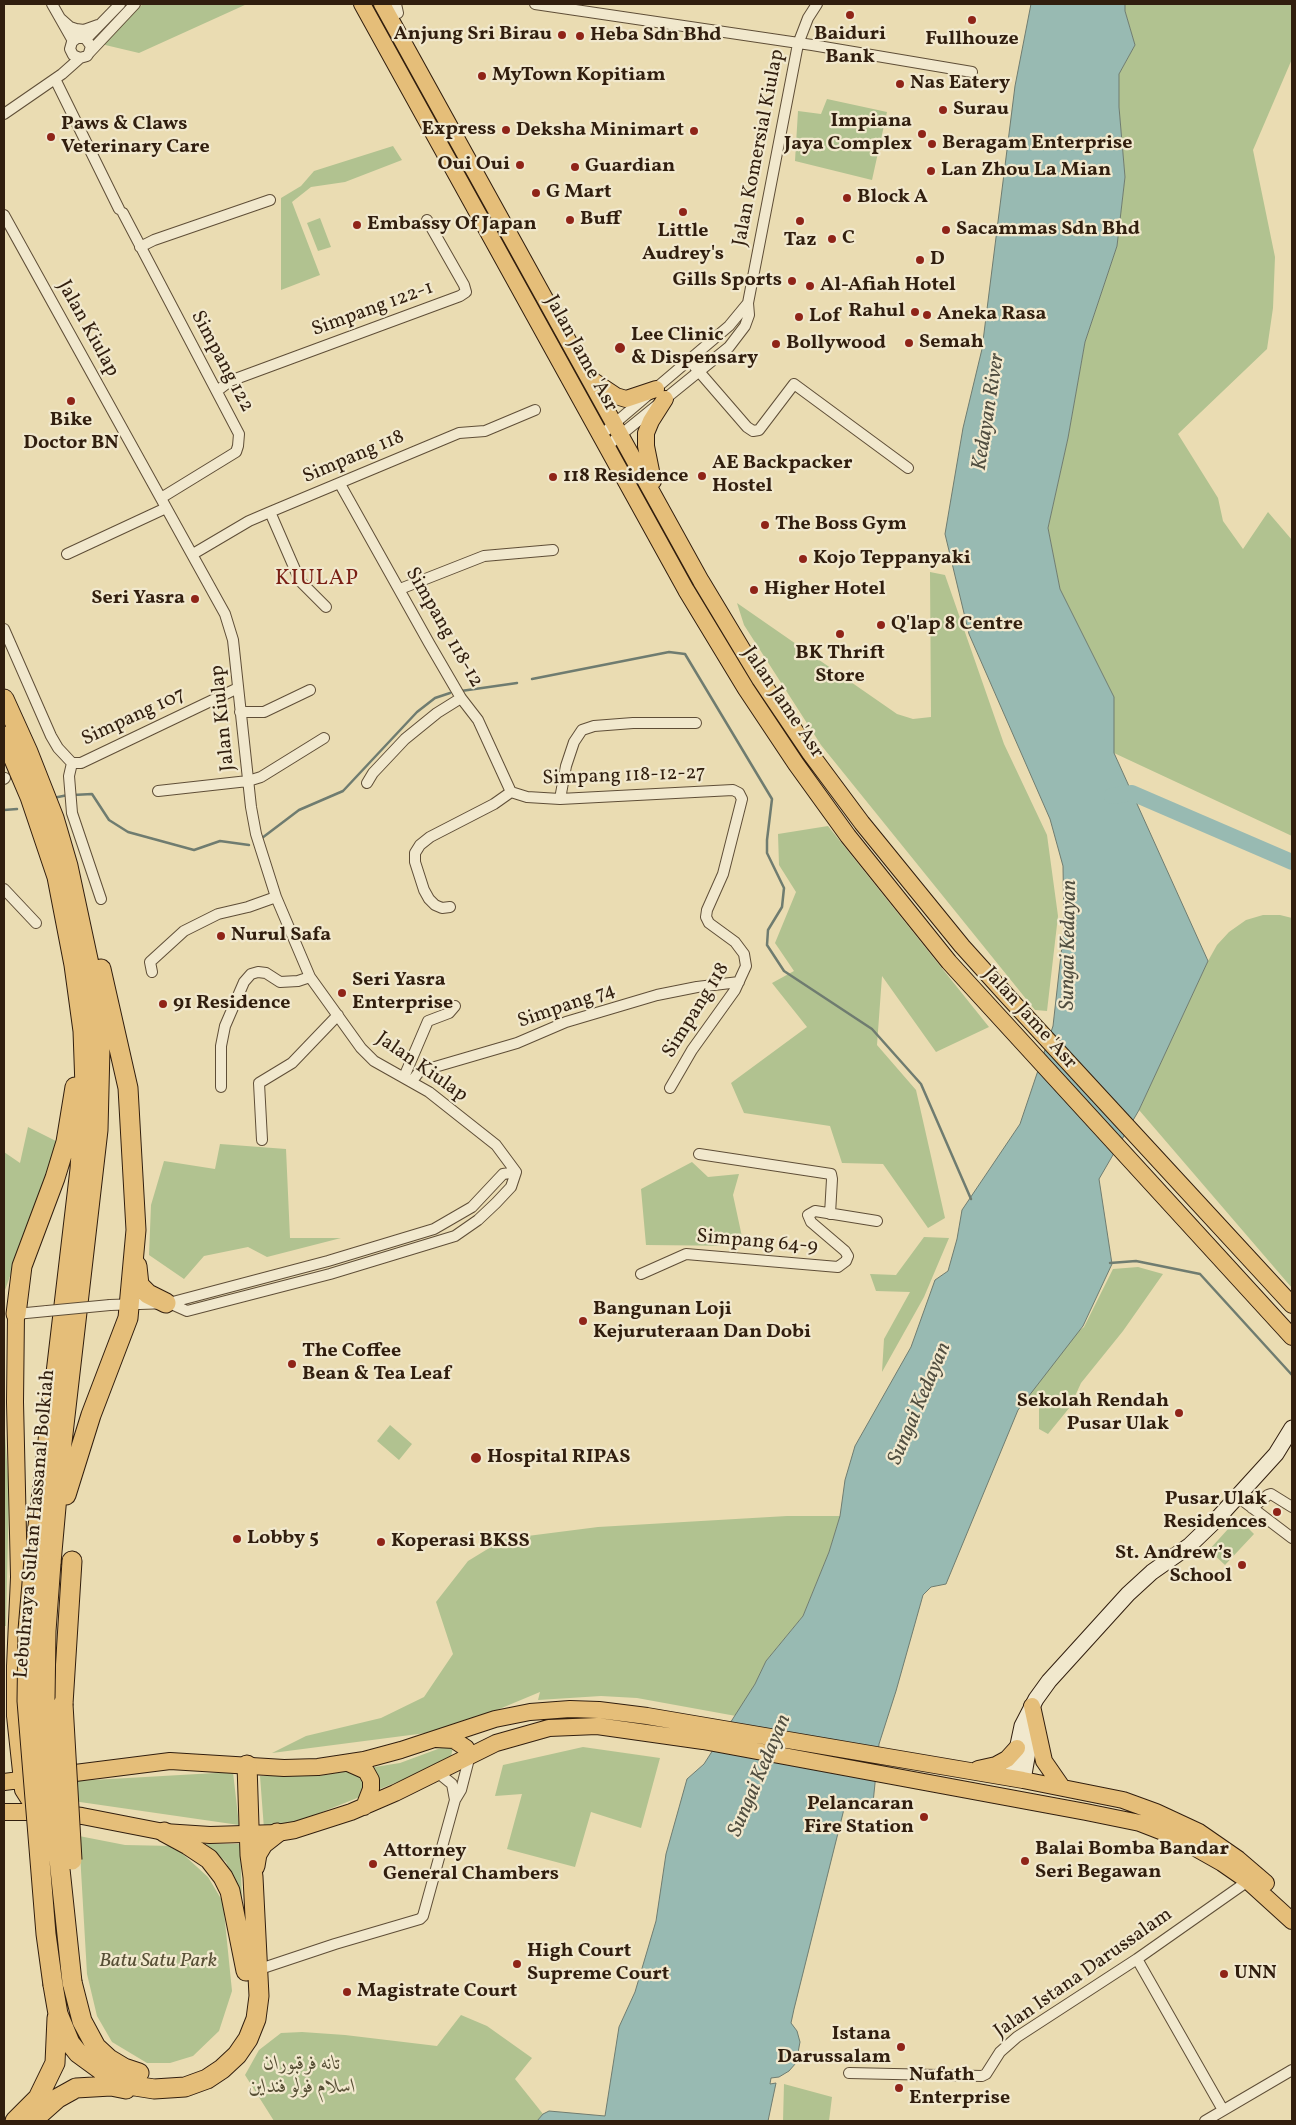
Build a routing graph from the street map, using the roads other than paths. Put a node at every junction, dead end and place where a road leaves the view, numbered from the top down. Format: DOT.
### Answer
graph roads {
  1 [pos="52,4"];
  2 [pos="120,4"];
  3 [pos="135,4"];
  4 [pos="382,4"];
  5 [pos="535,4"];
  6 [pos="817,4"];
  7 [pos="363,5"];
  8 [pos="396,7"];
  9 [pos="61,19"];
  10 [pos="104,22"];
  11 [pos="86,39"];
  12 [pos="73,41"];
  13 [pos="798,44"];
  14 [pos="80,55"];
  15 [pos="972,72"];
  16 [pos="55,79"];
  17 [pos="4,114"];
  18 [pos="270,200"];
  19 [pos="4,215"];
  20 [pos="427,220"];
  21 [pos="140,246"];
  22 [pos="541,290"];
  23 [pos="748,303"];
  24 [pos="689,360"];
  25 [pos="699,373"];
  26 [pos="589,377"];
  27 [pos="217,391"];
  28 [pos="661,394"];
  29 [pos="535,410"];
  30 [pos="618,430"];
  31 [pos="604,441"];
  32 [pos="908,468"];
  33 [pos="340,484"];
  34 [pos="161,498"];
  35 [pos="658,503"];
  36 [pos="166,508"];
  37 [pos="270,512"];
  38 [pos="553,550"];
  39 [pos="67,554"];
  40 [pos="193,554"];
  41 [pos="400,589"];
  42 [pos="326,607"];
  43 [pos="4,629"];
  44 [pos="238,688"];
  45 [pos="310,690"];
  46 [pos="461,698"];
  47 [pos="4,700"];
  48 [pos="240,712"];
  49 [pos="696,723"];
  50 [pos="4,736"];
  51 [pos="324,738"];
  52 [pos="72,763"];
  53 [pos="248,781"];
  54 [pos="368,783"];
  55 [pos="158,791"];
  56 [pos="511,792"];
  57 [pos="739,794"];
  58 [pos="560,799"];
  59 [pos="68,866"];
  60 [pos="4,889"];
  61 [pos="276,897"];
  62 [pos="101,899"];
  63 [pos="450,906"];
  64 [pos="36,923"];
  65 [pos="74,965"];
  66 [pos="152,972"];
  67 [pos="310,977"];
  68 [pos="739,982"];
  69 [pos="455,1006"];
  70 [pos="338,1015"];
  71 [pos="408,1079"];
  72 [pos="221,1087"];
  73 [pos="670,1088"];
  74 [pos="262,1140"];
  75 [pos="699,1154"];
  76 [pos="516,1172"];
  77 [pos="830,1214"];
  78 [pos="877,1221"];
  79 [pos="136,1230"];
  80 [pos="641,1274"];
  81 [pos="1290,1302"];
  82 [pos="168,1303"];
  83 [pos="130,1304"];
  84 [pos="1269,1312"];
  85 [pos="16,1314"];
  86 [pos="1292,1337"];
  87 [pos="1292,1428"];
  88 [pos="1292,1445"];
  89 [pos="1276,1454"];
  90 [pos="1238,1497"];
  91 [pos="1292,1507"];
  92 [pos="1252,1508"];
  93 [pos="54,1538"];
  94 [pos="1292,1538"];
  95 [pos="43,1561"];
  96 [pos="72,1561"];
  97 [pos="1032,1706"];
  98 [pos="704,1733"];
  99 [pos="432,1739"];
  100 [pos="1017,1748"];
  101 [pos="470,1755"];
  102 [pos="348,1763"];
  103 [pos="244,1765"];
  104 [pos="436,1771"];
  105 [pos="966,1771"];
  106 [pos="21,1779"];
  107 [pos="1017,1779"];
  108 [pos="4,1782"];
  109 [pos="1062,1787"];
  110 [pos="1014,1798"];
  111 [pos="455,1800"];
  112 [pos="364,1807"];
  113 [pos="4,1812"];
  114 [pos="82,1816"];
  115 [pos="164,1832"];
  116 [pos="245,1834"];
  117 [pos="277,1834"];
  118 [pos="253,1877"];
  119 [pos="1248,1881"];
  120 [pos="1292,1906"];
  121 [pos="1292,1920"];
  122 [pos="1137,1959"];
  123 [pos="252,1971"];
  124 [pos="78,1977"];
  125 [pos="58,2014"];
  126 [pos="1292,2070"];
  127 [pos="849,2073"];
  128 [pos="154,2089"];
  129 [pos="1223,2110"];
  130 [pos="17,2120"];
  131 [pos="1204,2121"];
  1 -- 9 [label="street"];
  2 -- 10 [label="street"];
  3 -- 14 [label="street"];
  4 -- 22 [label="main road, Jalan Jame 'Asr"];
  5 -- 13 [label="street"];
  6 -- 13 [label="street, Jalan Komersial Kiulap"];
  7 -- 31 [label="main road, Jalan Jame 'Asr"];
  8 -- 22 [label="main road"];
  9 -- 10 [label="street"];
  9 -- 12 [label="street"];
  10 -- 11 [label="street"];
  11 -- 12 [label="street"];
  11 -- 14 [label="street"];
  12 -- 14 [label="street"];
  13 -- 15 [label="street"];
  13 -- 23 [label="street, Jalan Komersial Kiulap"];
  14 -- 16 [label="street"];
  16 -- 17 [label="street"];
  16 -- 21 [label="street, Simpang 122"];
  18 -- 21 [label="street"];
  19 -- 34 [label="street, Jalan Kiulap"];
  20 -- 27 [label="street, Simpang 122-1"];
  21 -- 27 [label="street, Simpang 122"];
  22 -- 26 [label="main road, Jalan Jame 'Asr"];
  23 -- 24 [label="street, Jalan Komersial Kiulap"];
  23 -- 25 [label="street, Jalan Komersial Kiulap"];
  24 -- 25 [label="street"];
  24 -- 28 [label="street, Jalan Komersial Kiulap"];
  25 -- 28 [label="street, Jalan Komersial Kiulap"];
  25 -- 32 [label="street"];
  26 -- 28 [label="main road"];
  26 -- 30 [label="main road, Jalan Jame 'Asr"];
  27 -- 34 [label="street, Simpang 122"];
  28 -- 30 [label="street, Jalan Komersial Kiulap"];
  28 -- 35 [label="main road"];
  29 -- 33 [label="street, Simpang 118"];
  30 -- 31 [label="street, Jalan Komersial Kiulap"];
  30 -- 35 [label="main road, Jalan Jame 'Asr"];
  31 -- 84 [label="main road, Jalan Jame 'Asr"];
  33 -- 37 [label="street, Simpang 118"];
  33 -- 41 [label="street, Simpang 118-12"];
  34 -- 36 [label="street, Jalan Kiulap"];
  35 -- 81 [label="main road, Jalan Jame 'Asr"];
  36 -- 39 [label="street"];
  36 -- 40 [label="street, Jalan Kiulap"];
  37 -- 40 [label="street, Simpang 118"];
  37 -- 42 [label="street"];
  38 -- 41 [label="street"];
  40 -- 44 [label="street, Jalan Kiulap"];
  41 -- 46 [label="street, Simpang 118-12"];
  43 -- 52 [label="street, Simpang 107"];
  44 -- 48 [label="street, Jalan Kiulap"];
  44 -- 52 [label="street, Simpang 107"];
  45 -- 48 [label="street"];
  46 -- 54 [label="street"];
  46 -- 56 [label="street, Simpang 118-12"];
  47 -- 59 [label="highway, Lebuhraya Sultan Hassanal Bolkiah"];
  48 -- 53 [label="street, Jalan Kiulap"];
  49 -- 58 [label="street"];
  50 -- 65 [label="highway, Lebuhraya Sultan Hassanal Bolkiah"];
  51 -- 53 [label="street"];
  52 -- 62 [label="street, Simpang 107"];
  53 -- 55 [label="street"];
  53 -- 61 [label="street, Jalan Kiulap"];
  56 -- 58 [label="street, Simpang 118-12-27"];
  56 -- 63 [label="street"];
  57 -- 58 [label="street, Simpang 118-12-27"];
  57 -- 68 [label="street, Simpang 118"];
  59 -- 79 [label="highway"];
  59 -- 93 [label="highway, Lebuhraya Sultan Hassanal Bolkiah"];
  60 -- 64 [label="street"];
  61 -- 66 [label="street"];
  61 -- 67 [label="street, Jalan Kiulap"];
  65 -- 85 [label="highway"];
  65 -- 95 [label="highway, Lebuhraya Sultan Hassanal Bolkiah"];
  67 -- 70 [label="street, Jalan Kiulap"];
  67 -- 72 [label="street"];
  68 -- 71 [label="street, Simpang 74"];
  68 -- 73 [label="street, Simpang 118"];
  69 -- 71 [label="street"];
  70 -- 71 [label="street, Jalan Kiulap"];
  70 -- 74 [label="street"];
  71 -- 76 [label="street, Jalan Kiulap"];
  75 -- 77 [label="street"];
  76 -- 82 [label="street"];
  76 -- 82 [label="street"];
  77 -- 78 [label="street"];
  77 -- 80 [label="street, Simpang 64-9"];
  79 -- 82 [label="highway"];
  79 -- 83 [label="highway"];
  81 -- 84 [label="main road"];
  82 -- 83 [label="street"];
  83 -- 85 [label="street, bridge"];
  83 -- 93 [label="highway"];
  84 -- 86 [label="main road, Jalan Jame 'Asr"];
  85 -- 106 [label="main road"];
  87 -- 89 [label="main road"];
  88 -- 89 [label="main road"];
  89 -- 90 [label="main road"];
  90 -- 92 [label="street"];
  90 -- 97 [label="main road"];
  91 -- 92 [label="street"];
  92 -- 94 [label="street"];
  93 -- 95 [label="highway, Lebuhraya Sultan Hassanal Bolkiah"];
  95 -- 124 [label="highway, Lebuhraya Sultan Hassanal Bolkiah, bridge"];
  95 -- 125 [label="highway, Lebuhraya Sultan Hassanal Bolkiah, bridge"];
  96 -- 124 [label="highway, bridge"];
  97 -- 100 [label="main road"];
  97 -- 107 [label="main road"];
  97 -- 109 [label="main road"];
  98 -- 99 [label="main road"];
  98 -- 101 [label="main road"];
  98 -- 105 [label="main road"];
  98 -- 110 [label="main road"];
  99 -- 101 [label="main road"];
  99 -- 102 [label="main road"];
  100 -- 105 [label="main road"];
  100 -- 107 [label="main road"];
  101 -- 104 [label="main road"];
  101 -- 111 [label="street"];
  102 -- 103 [label="main road"];
  102 -- 112 [label="main road"];
  103 -- 106 [label="main road"];
  103 -- 116 [label="highway, Lebuhraya Sultan Hassanal Bolkiah"];
  104 -- 111 [label="street"];
  104 -- 112 [label="main road"];
  105 -- 107 [label="main road"];
  106 -- 108 [label="main road"];
  106 -- 114 [label="main road"];
  107 -- 109 [label="main road"];
  107 -- 110 [label="main road"];
  109 -- 120 [label="main road"];
  110 -- 119 [label="main road"];
  111 -- 123 [label="street"];
  112 -- 117 [label="main road"];
  113 -- 114 [label="main road"];
  114 -- 115 [label="main road"];
  115 -- 116 [label="main road"];
  115 -- 123 [label="highway"];
  116 -- 117 [label="main road"];
  116 -- 118 [label="highway, Lebuhraya Sultan Hassanal Bolkiah"];
  116 -- 123 [label="highway, Lebuhraya Sultan Hassanal Bolkiah"];
  117 -- 118 [label="highway"];
  118 -- 123 [label="highway, Lebuhraya Sultan Hassanal Bolkiah"];
  119 -- 121 [label="main road"];
  119 -- 122 [label="street, Jalan Istana Darussalam"];
  122 -- 127 [label="street, Jalan Istana Darussalam"];
  122 -- 129 [label="street"];
  123 -- 124 [label="highway, Lebuhraya Sultan Hassanal Bolkiah"];
  123 -- 128 [label="highway, Lebuhraya Sultan Hassanal Bolkiah"];
  125 -- 128 [label="highway, Lebuhraya Sultan Hassanal Bolkiah"];
  125 -- 130 [label="highway"];
  126 -- 129 [label="street"];
  128 -- 130 [label="highway"];
  129 -- 131 [label="street"];
}
